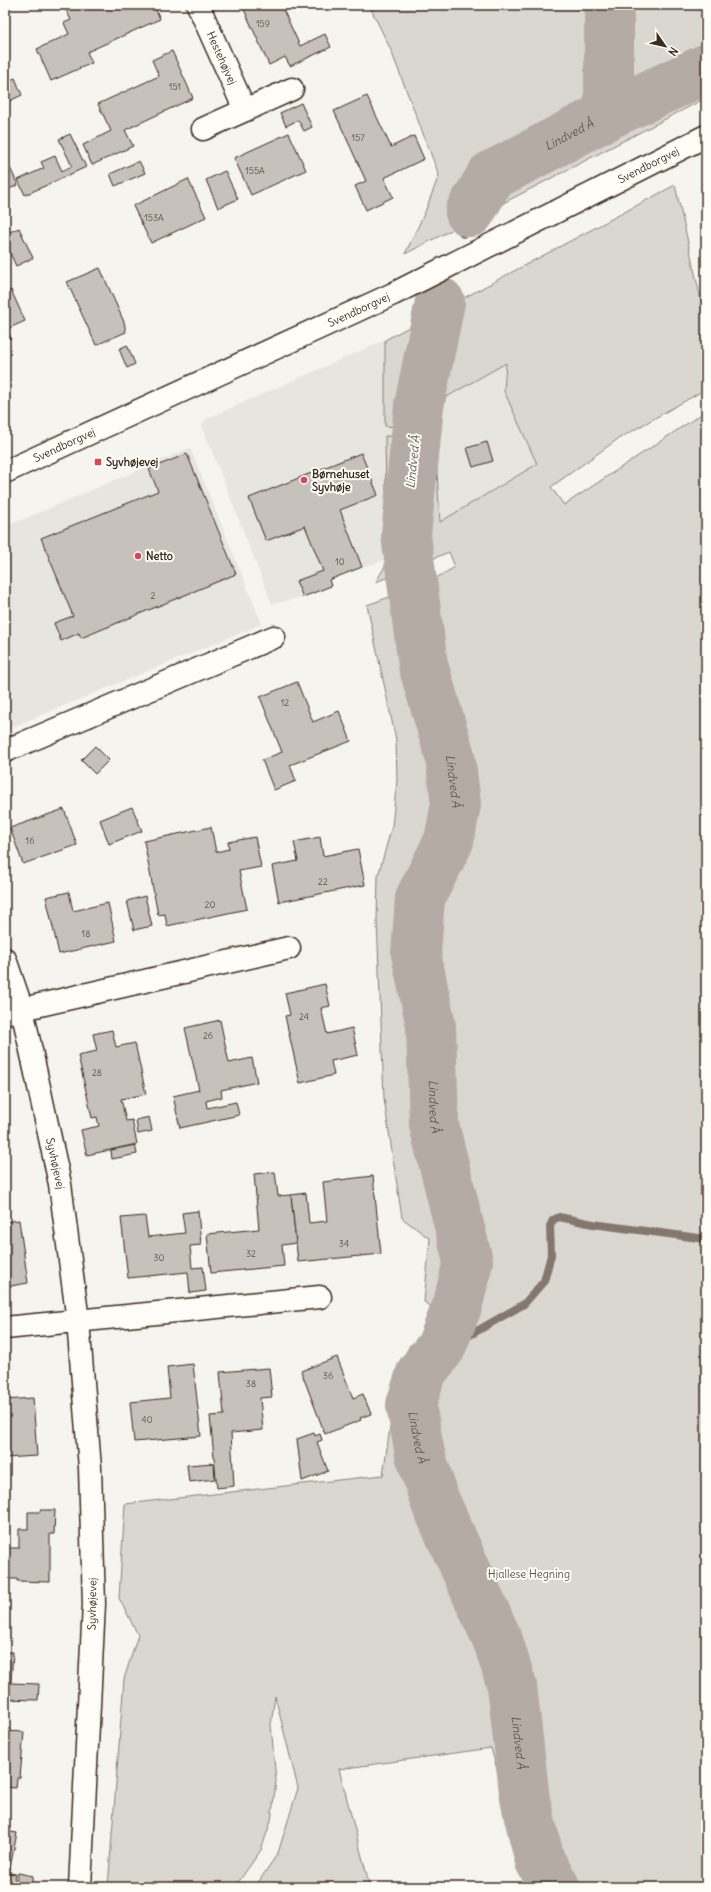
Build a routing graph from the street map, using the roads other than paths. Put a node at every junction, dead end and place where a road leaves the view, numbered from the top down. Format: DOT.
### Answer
graph roads {
  1 [pos="198,5"];
  2 [pos="292,90"];
  3 [pos="245,110"];
  4 [pos="203,129"];
  5 [pos="706,136"];
  6 [pos="5,472"];
  7 [pos="274,638"];
  8 [pos="5,751"];
  9 [pos="289,948"];
  10 [pos="5,959"];
  11 [pos="13,1011"];
  12 [pos="320,1297"];
  13 [pos="78,1321"];
  14 [pos="5,1328"];
  15 [pos="80,1887"];
  1 -- 3 [label="street, Hestehøjvej"];
  2 -- 3 [label="street"];
  3 -- 4 [label="street"];
  5 -- 6 [label="street, Svendborgvej"];
  7 -- 8 [label="street"];
  9 -- 11 [label="street"];
  10 -- 11 [label="street, Syvhøjevej"];
  11 -- 13 [label="street, Syvhøjevej"];
  12 -- 13 [label="street"];
  13 -- 14 [label="street"];
  13 -- 15 [label="street, Syvhøjevej"];
}
